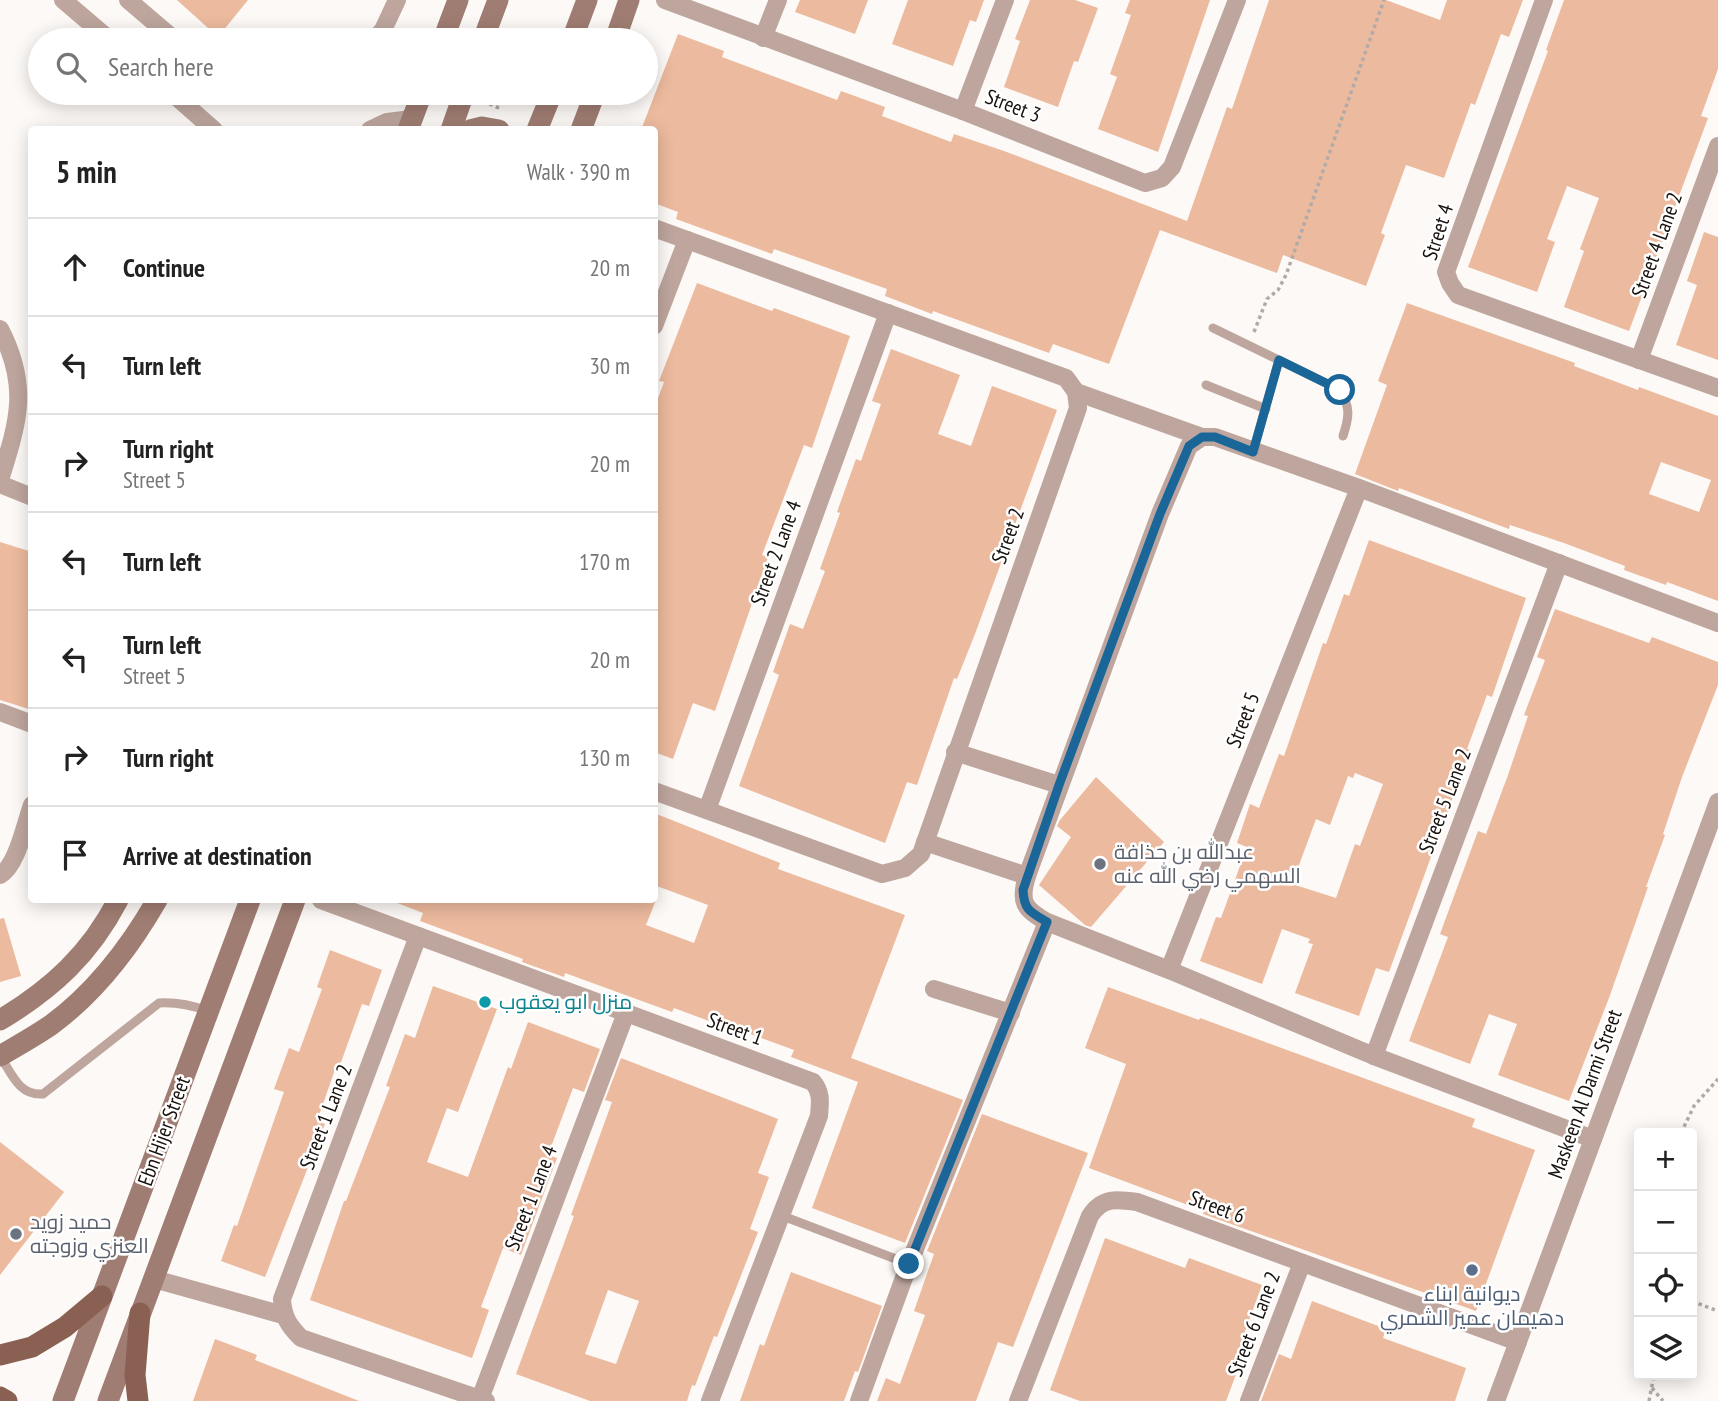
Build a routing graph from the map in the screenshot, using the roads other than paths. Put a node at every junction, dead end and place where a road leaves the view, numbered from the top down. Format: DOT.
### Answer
graph roads {
  1 [pos="63,0"];
  2 [pos="128,0"];
  3 [pos="397,0"];
  4 [pos="458,0"];
  5 [pos="498,0"];
  6 [pos="587,0"];
  7 [pos="629,0"];
  8 [pos="665,0"];
  9 [pos="778,0"];
  10 [pos="1005,0"];
  11 [pos="1237,0"];
  12 [pos="1544,0"];
  13 [pos="96,28"];
  14 [pos="161,28"];
  15 [pos="384,28"];
  16 [pos="448,28"];
  17 [pos="489,28"];
  18 [pos="576,28"];
  19 [pos="619,28"];
  20 [pos="763,38"];
  21 [pos="186,105"];
  22 [pos="417,105"];
  23 [pos="460,105"];
  24 [pos="547,105"];
  25 [pos="591,105"];
  26 [pos="963,111"];
  27 [pos="410,124"];
  28 [pos="210,126"];
  29 [pos="378,126"];
  30 [pos="452,126"];
  31 [pos="539,126"];
  32 [pos="583,126"];
  33 [pos="1718,146"];
  34 [pos="658,229"];
  35 [pos="687,240"];
  36 [pos="888,313"];
  37 [pos="658,316"];
  38 [pos="1213,328"];
  39 [pos="0,329"];
  40 [pos="1279,360"];
  41 [pos="1639,360"];
  42 [pos="1206,385"];
  43 [pos="1718,388"];
  44 [pos="1076,392"];
  45 [pos="1266,409"];
  46 [pos="1343,436"];
  47 [pos="1202,437"];
  48 [pos="1253,452"];
  49 [pos="0,482"];
  50 [pos="1359,488"];
  51 [pos="28,495"];
  52 [pos="1559,563"];
  53 [pos="1718,623"];
  54 [pos="0,712"];
  55 [pos="28,722"];
  56 [pos="955,752"];
  57 [pos="1059,785"];
  58 [pos="658,792"];
  59 [pos="706,810"];
  60 [pos="1716,814"];
  61 [pos="28,816"];
  62 [pos="925,842"];
  63 [pos="0,875"];
  64 [pos="1027,876"];
  65 [pos="116,903"];
  66 [pos="155,903"];
  67 [pos="249,903"];
  68 [pos="294,903"];
  69 [pos="329,903"];
  70 [pos="1047,922"];
  71 [pos="418,936"];
  72 [pos="1169,970"];
  73 [pos="934,989"];
  74 [pos="208,1012"];
  75 [pos="626,1013"];
  76 [pos="1011,1013"];
  77 [pos="0,1020"];
  78 [pos="0,1056"];
  79 [pos="1374,1056"];
  80 [pos="1592,1139"];
  81 [pos="780,1214"];
  82 [pos="1302,1263"];
  83 [pos="909,1264"];
  84 [pos="154,1279"];
  85 [pos="102,1296"];
  86 [pos="140,1313"];
  87 [pos="283,1315"];
  88 [pos="1518,1342"];
  89 [pos="0,1355"];
  90 [pos="0,1397"];
  91 [pos="483,1400"];
  92 [pos="7,1401"];
  93 [pos="63,1401"];
  94 [pos="108,1401"];
  95 [pos="138,1401"];
  96 [pos="710,1401"];
  97 [pos="859,1401"];
  98 [pos="1018,1401"];
  99 [pos="1249,1401"];
  100 [pos="1496,1401"];
  1 -- 13 [label="street"];
  2 -- 14 [label="street"];
  3 -- 15 [label="street"];
  4 -- 16 [label="main road"];
  5 -- 17 [label="main road"];
  6 -- 18 [label="main road"];
  7 -- 19 [label="main road"];
  8 -- 20 [label="street, Street 3"];
  9 -- 20 [label="street"];
  10 -- 26 [label="street"];
  11 -- 26 [label="street, Street 3"];
  12 -- 41 [label="street, Street 4"];
  20 -- 26 [label="street, Street 3"];
  21 -- 28 [label="street"];
  22 -- 27 [label="main road"];
  23 -- 30 [label="main road"];
  24 -- 31 [label="main road"];
  25 -- 32 [label="main road"];
  27 -- 29 [label="street"];
  33 -- 41 [label="street, Street 4 Lane 2"];
  34 -- 35 [label="street"];
  35 -- 36 [label="street"];
  35 -- 37 [label="street"];
  36 -- 44 [label="street"];
  36 -- 59 [label="street, Street 2 Lane 4"];
  38 -- 40 [label="lane"];
  39 -- 49 [label="street"];
  40 -- 45 [label="lane"];
  40 -- 46 [label="lane"];
  41 -- 43 [label="street, Street 4"];
  42 -- 45 [label="lane"];
  44 -- 47 [label="street"];
  44 -- 56 [label="street, Street 2"];
  45 -- 48 [label="lane"];
  47 -- 48 [label="street"];
  47 -- 57 [label="street"];
  48 -- 50 [label="street"];
  49 -- 51 [label="street"];
  50 -- 52 [label="street"];
  50 -- 72 [label="street, Street 5"];
  52 -- 53 [label="street"];
  52 -- 79 [label="street, Street 5 Lane 2"];
  54 -- 55 [label="street"];
  56 -- 57 [label="street"];
  56 -- 62 [label="street, Street 2"];
  57 -- 64 [label="street"];
  58 -- 59 [label="street, Street 2"];
  59 -- 62 [label="street, Street 2"];
  60 -- 80 [label="street, Maskeen Al Darmi Street"];
  61 -- 63 [label="street"];
  62 -- 64 [label="street"];
  64 -- 70 [label="street"];
  65 -- 77 [label="main road"];
  66 -- 78 [label="main road"];
  67 -- 74 [label="main road, Ebn Hijer Street"];
  68 -- 84 [label="main road, Ebn Hijer Street"];
  69 -- 71 [label="street, Street 1"];
  70 -- 72 [label="street"];
  70 -- 76 [label="street"];
  71 -- 75 [label="street, Street 1"];
  71 -- 87 [label="street, Street 1 Lane 2"];
  72 -- 79 [label="street"];
  73 -- 76 [label="street"];
  74 -- 78 [label="lane"];
  74 -- 85 [label="main road, Ebn Hijer Street"];
  75 -- 81 [label="street, Street 1"];
  75 -- 91 [label="street, Street 1 Lane 4"];
  76 -- 83 [label="street"];
  79 -- 80 [label="street"];
  80 -- 88 [label="street, Maskeen Al Darmi Street"];
  81 -- 83 [label="lane"];
  81 -- 96 [label="street, Street 1"];
  82 -- 88 [label="street, Street 6"];
  82 -- 98 [label="street, Street 6"];
  82 -- 99 [label="street, Street 6 Lane 2"];
  83 -- 97 [label="street"];
  84 -- 86 [label="main road, Ebn Hijer Street"];
  84 -- 87 [label="street"];
  85 -- 89 [label="main road"];
  85 -- 93 [label="main road, Ebn Hijer Street"];
  86 -- 94 [label="main road, Ebn Hijer Street"];
  86 -- 95 [label="main road"];
  87 -- 91 [label="street"];
  88 -- 100 [label="street, Maskeen Al Darmi Street"];
  90 -- 92 [label="main road"];
}
